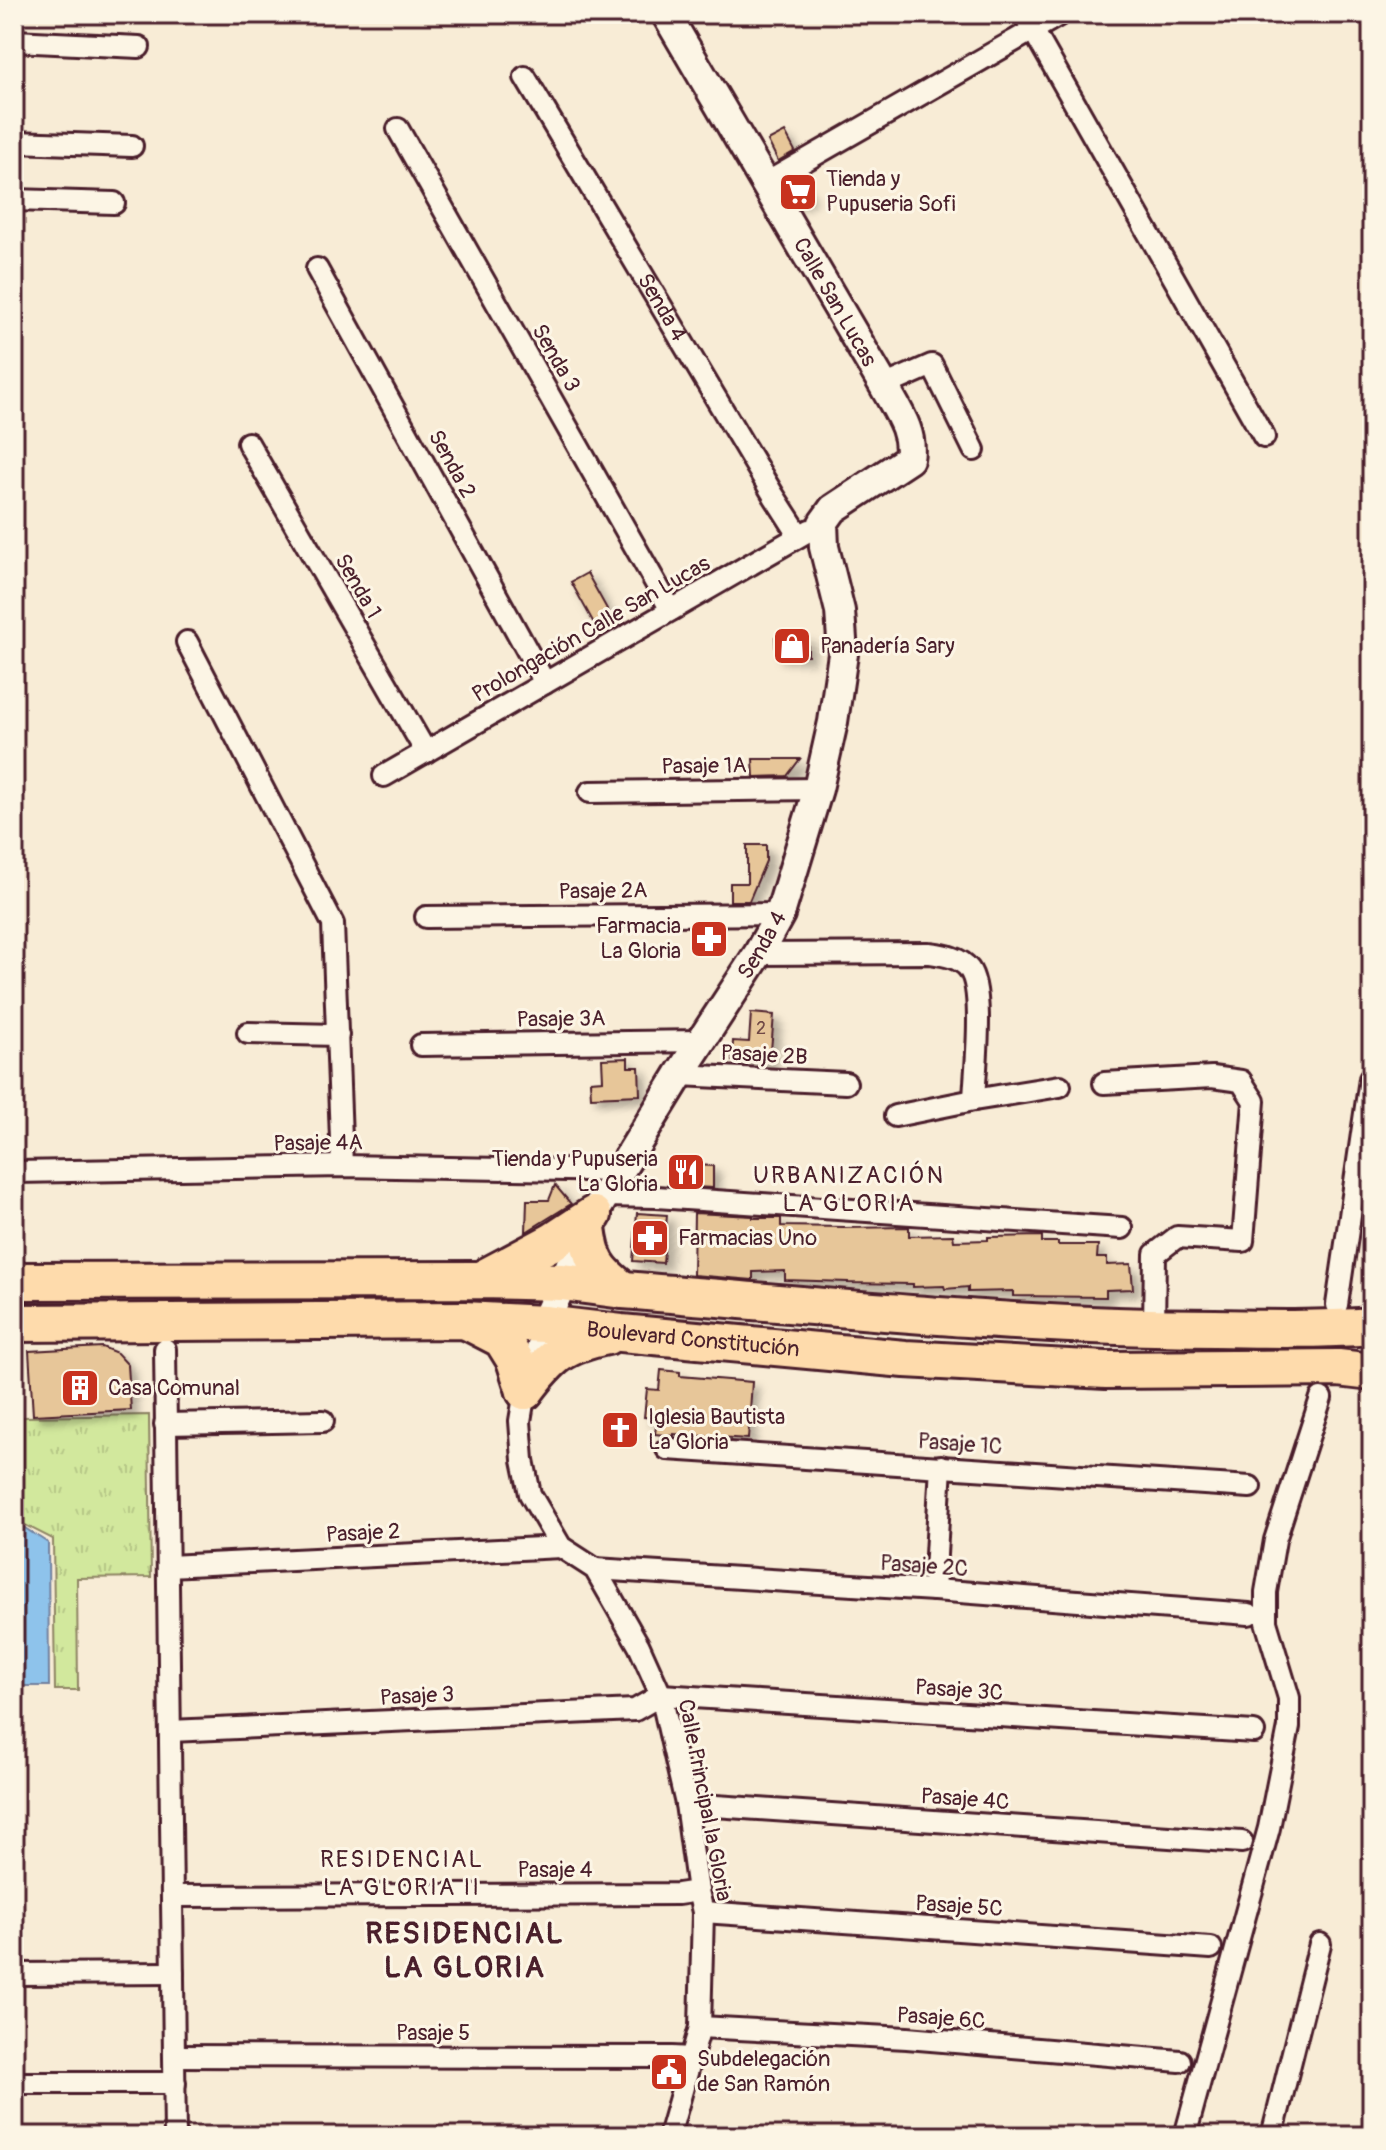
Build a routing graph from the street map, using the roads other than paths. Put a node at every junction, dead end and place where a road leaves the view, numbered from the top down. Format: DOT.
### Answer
graph roads {
  1 [pos="666,14"];
  2 [pos="1061,14"];
  3 [pos="1028,22"];
  4 [pos="14,41"];
  5 [pos="139,47"];
  6 [pos="525,77"];
  7 [pos="398,129"];
  8 [pos="14,142"];
  9 [pos="132,146"];
  10 [pos="766,183"];
  11 [pos="14,200"];
  12 [pos="114,203"];
  13 [pos="317,269"];
  14 [pos="884,386"];
  15 [pos="1264,437"];
  16 [pos="248,443"];
  17 [pos="974,450"];
  18 [pos="811,529"];
  19 [pos="671,610"];
  20 [pos="187,642"];
  21 [pos="545,683"];
  22 [pos="426,752"];
  23 [pos="384,776"];
  24 [pos="818,789"];
  25 [pos="590,792"];
  26 [pos="780,914"];
  27 [pos="426,917"];
  28 [pos="758,954"];
  29 [pos="248,1033"];
  30 [pos="338,1035"];
  31 [pos="701,1041"];
  32 [pos="421,1045"];
  33 [pos="679,1075"];
  34 [pos="1370,1079"];
  35 [pos="846,1083"];
  36 [pos="1104,1083"];
  37 [pos="1060,1086"];
  38 [pos="974,1100"];
  39 [pos="895,1116"];
  40 [pos="342,1166"];
  41 [pos="619,1171"];
  42 [pos="17,1172"];
  43 [pos="595,1213"];
  44 [pos="1122,1228"];
  45 [pos="482,1280"];
  46 [pos="14,1281"];
  47 [pos="562,1282"];
  48 [pos="623,1290"];
  49 [pos="1337,1305"];
  50 [pos="464,1320"];
  51 [pos="14,1323"];
  52 [pos="544,1324"];
  53 [pos="1372,1326"];
  54 [pos="1154,1328"];
  55 [pos="621,1333"];
  56 [pos="165,1349"];
  57 [pos="1372,1372"];
  58 [pos="525,1391"];
  59 [pos="1321,1398"];
  60 [pos="323,1421"];
  61 [pos="165,1424"];
  62 [pos="667,1449"];
  63 [pos="941,1466"];
  64 [pos="1250,1487"];
  65 [pos="561,1547"];
  66 [pos="168,1566"];
  67 [pos="595,1569"];
  68 [pos="934,1590"];
  69 [pos="1249,1614"];
  70 [pos="661,1695"];
  71 [pos="170,1731"];
  72 [pos="1254,1732"];
  73 [pos="686,1804"];
  74 [pos="1242,1842"];
  75 [pos="698,1891"];
  76 [pos="172,1896"];
  77 [pos="703,1912"];
  78 [pos="1320,1944"];
  79 [pos="1211,1948"];
  80 [pos="173,1973"];
  81 [pos="14,1974"];
  82 [pos="700,2027"];
  83 [pos="174,2056"];
  84 [pos="691,2058"];
  85 [pos="1180,2061"];
  86 [pos="14,2083"];
  87 [pos="175,2083"];
  88 [pos="175,2136"];
  89 [pos="669,2136"];
  90 [pos="1185,2136"];
  91 [pos="1272,2136"];
  1 -- 10 [label="street, Calle San Lucas"];
  2 -- 3 [label="street"];
  3 -- 10 [label="street"];
  3 -- 15 [label="street"];
  4 -- 5 [label="street"];
  6 -- 18 [label="street, Senda 4"];
  7 -- 19 [label="street, Senda 3"];
  8 -- 9 [label="street"];
  10 -- 14 [label="street, Calle San Lucas"];
  11 -- 12 [label="street"];
  13 -- 21 [label="street, Senda 2"];
  14 -- 17 [label="street"];
  14 -- 18 [label="street, Calle San Lucas"];
  16 -- 22 [label="street, Senda 1"];
  18 -- 19 [label="street, Prolongación Calle San Lucas"];
  18 -- 24 [label="street, Senda 4"];
  19 -- 21 [label="street, Prolongación Calle San Lucas"];
  20 -- 30 [label="street"];
  21 -- 22 [label="street, Prolongación Calle San Lucas"];
  22 -- 23 [label="street, Prolongación Calle San Lucas"];
  24 -- 25 [label="street, Pasaje 1A"];
  24 -- 26 [label="street, Senda 4"];
  26 -- 27 [label="street, Pasaje 2A"];
  26 -- 28 [label="street, Senda 4"];
  28 -- 31 [label="street, Senda 4"];
  28 -- 38 [label="street"];
  29 -- 30 [label="street"];
  30 -- 40 [label="street"];
  31 -- 32 [label="street, Pasaje 3A"];
  31 -- 33 [label="street, Senda 4"];
  33 -- 35 [label="street, Pasaje 2B"];
  33 -- 41 [label="street, Senda 4"];
  34 -- 49 [label="street"];
  36 -- 54 [label="street"];
  37 -- 38 [label="street"];
  38 -- 39 [label="street"];
  40 -- 41 [label="street, Pasaje 4A"];
  40 -- 42 [label="street, Pasaje 4A"];
  41 -- 43 [label="street, Senda 4"];
  43 -- 44 [label="street"];
  43 -- 45 [label="highway"];
  43 -- 47 [label="street, Senda 4"];
  43 -- 48 [label="highway"];
  45 -- 46 [label="highway, Boulevard Constitución"];
  45 -- 47 [label="highway, Boulevard Constitución"];
  47 -- 48 [label="highway, Boulevard Constitución"];
  47 -- 52 [label="street, Senda 4"];
  48 -- 54 [label="highway, Boulevard Constitución"];
  50 -- 51 [label="highway, Boulevard Constitución"];
  50 -- 52 [label="highway, Boulevard Constitución"];
  50 -- 58 [label="highway"];
  52 -- 55 [label="highway, Boulevard Constitución"];
  52 -- 58 [label="street, Calle Principal la Gloria"];
  53 -- 54 [label="highway, Boulevard Constitución"];
  55 -- 57 [label="highway, Boulevard Constitución"];
  55 -- 58 [label="highway"];
  56 -- 61 [label="street"];
  58 -- 65 [label="street, Calle Principal la Gloria"];
  59 -- 90 [label="street"];
  60 -- 61 [label="street"];
  61 -- 66 [label="street"];
  62 -- 63 [label="street, Pasaje 1C"];
  63 -- 64 [label="street, Pasaje 1C"];
  63 -- 68 [label="street"];
  65 -- 66 [label="street, Pasaje 2"];
  65 -- 67 [label="street, Calle Principal la Gloria"];
  66 -- 71 [label="street"];
  67 -- 68 [label="street, Pasaje 2C"];
  67 -- 70 [label="street, Calle Principal la Gloria"];
  68 -- 69 [label="street, Pasaje 2C"];
  70 -- 71 [label="street, Pasaje 3"];
  70 -- 72 [label="street, Pasaje 3C"];
  70 -- 73 [label="street, Calle Principal la Gloria"];
  71 -- 76 [label="street"];
  73 -- 74 [label="street, Pasaje 4C"];
  73 -- 75 [label="street, Calle Principal la Gloria"];
  75 -- 76 [label="street, Pasaje 4"];
  75 -- 77 [label="street, Calle Principal la Gloria"];
  76 -- 80 [label="street"];
  77 -- 79 [label="street, Pasaje 5C"];
  77 -- 82 [label="street, Calle Principal la Gloria"];
  78 -- 91 [label="street"];
  80 -- 81 [label="street"];
  80 -- 83 [label="street"];
  82 -- 84 [label="street, Calle Principal la Gloria"];
  82 -- 85 [label="street, Pasaje 6C"];
  83 -- 84 [label="street, Pasaje 5"];
  83 -- 87 [label="street"];
  84 -- 89 [label="street, Calle Principal la Gloria"];
  86 -- 87 [label="street"];
  87 -- 88 [label="street"];
}
